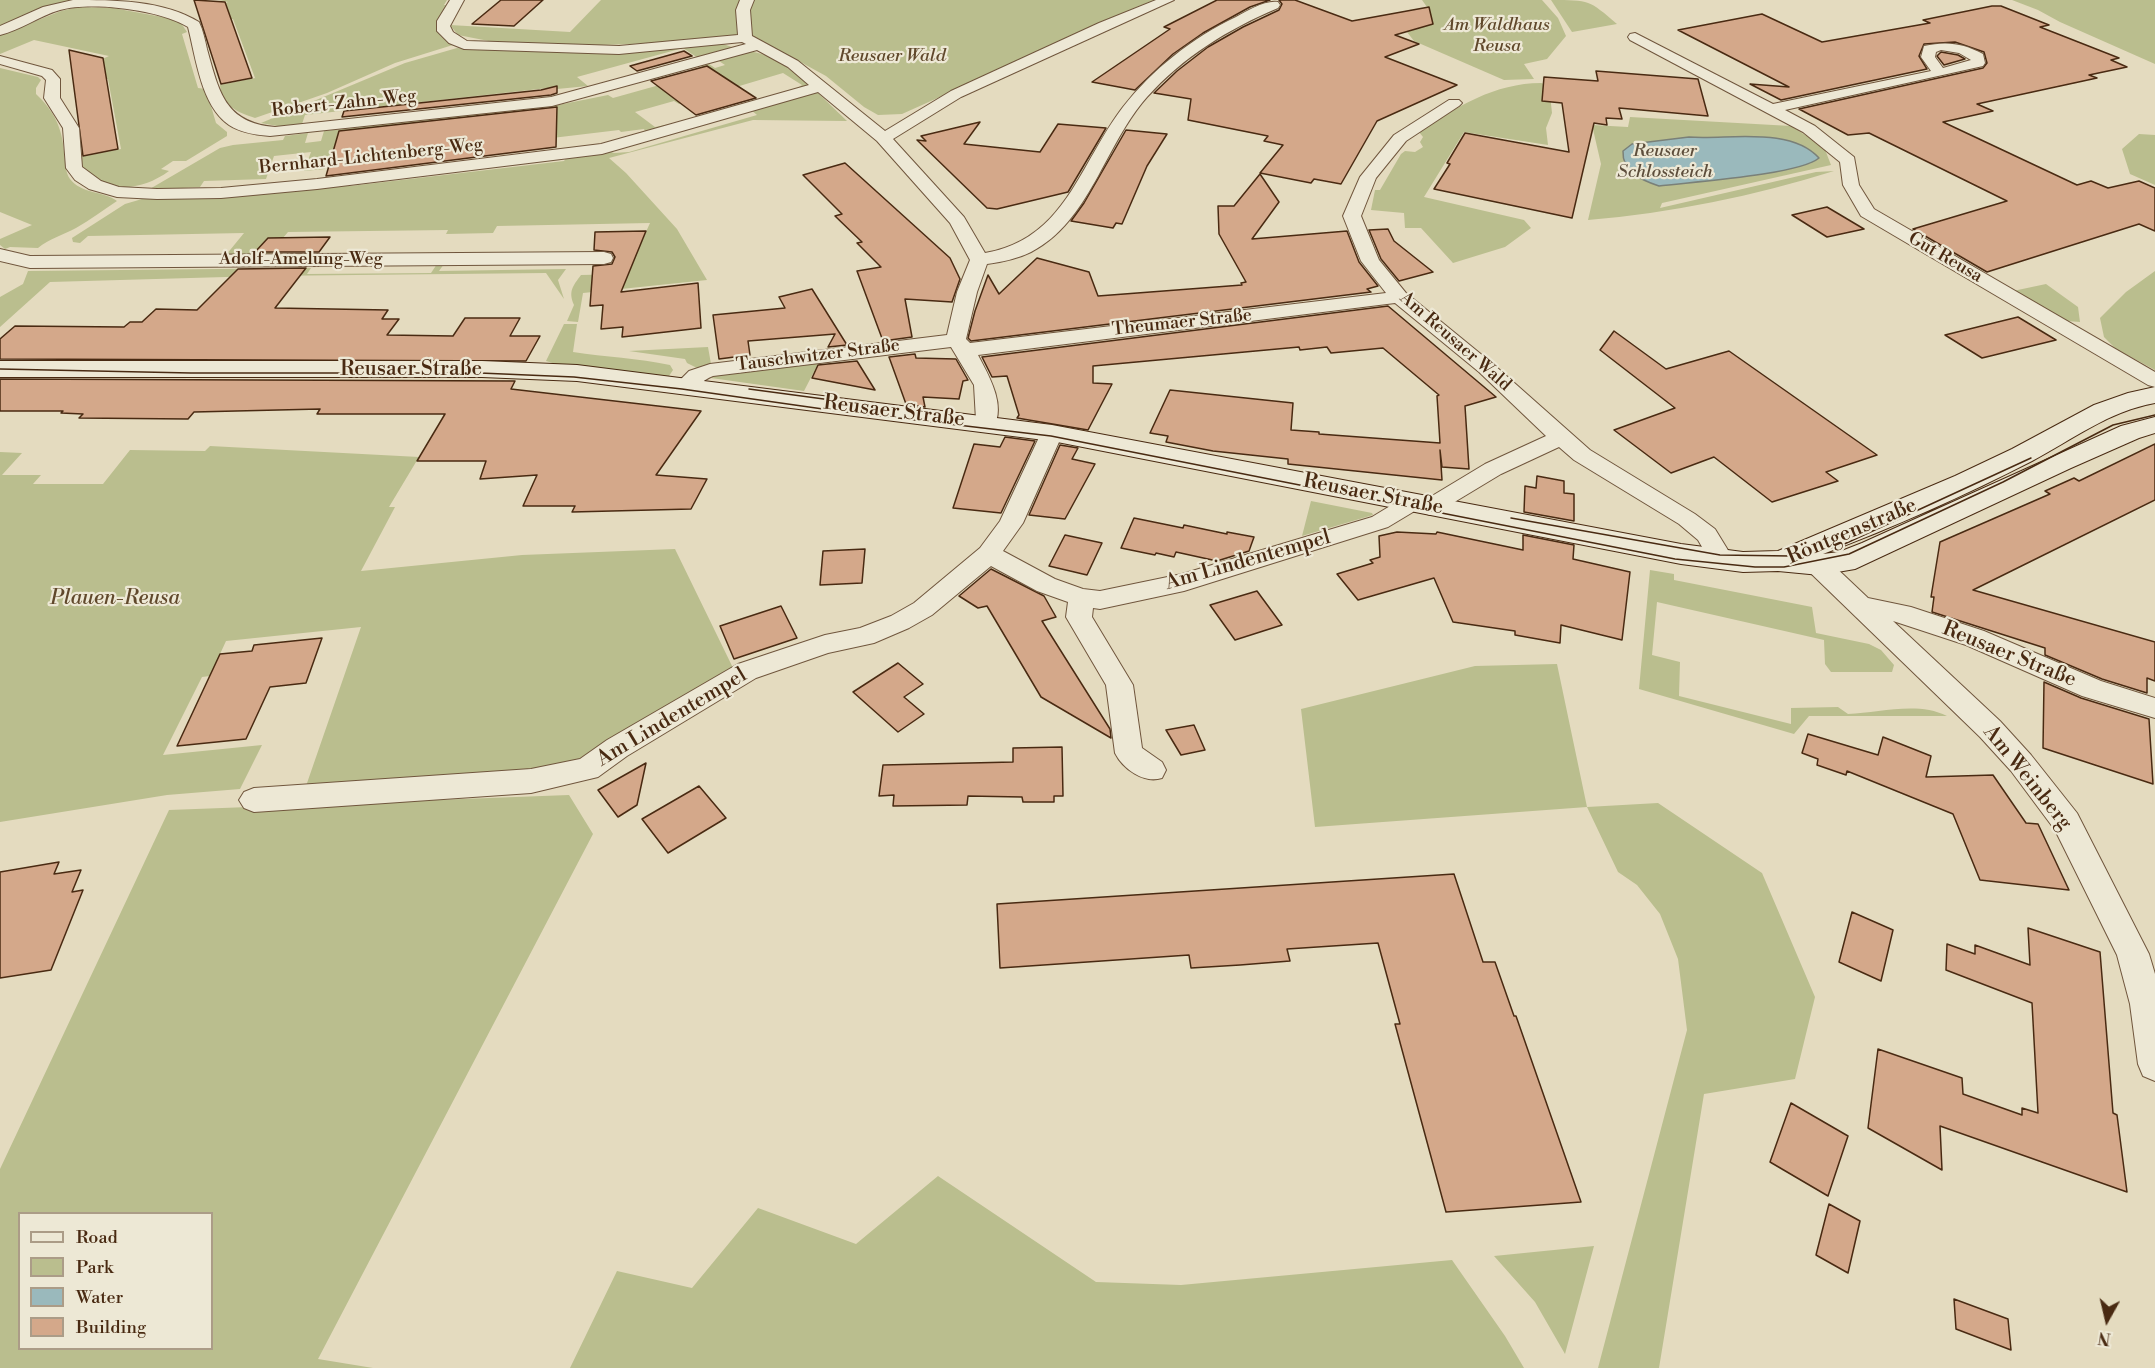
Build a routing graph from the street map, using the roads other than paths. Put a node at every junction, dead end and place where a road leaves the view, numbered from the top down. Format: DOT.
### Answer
graph roads {
  1 [pos="457,0"];
  2 [pos="747,0"];
  3 [pos="1167,0"];
  4 [pos="71,2"];
  5 [pos="1274,5"];
  6 [pos="0,31"];
  7 [pos="1635,37"];
  8 [pos="752,41"];
  9 [pos="0,60"];
  10 [pos="1940,73"];
  11 [pos="821,86"];
  12 [pos="1454,104"];
  13 [pos="1768,108"];
  14 [pos="883,138"];
  15 [pos="0,255"];
  16 [pos="604,258"];
  17 [pos="979,260"];
  18 [pos="1399,297"];
  19 [pos="960,345"];
  20 [pos="0,369"];
  21 [pos="2155,381"];
  22 [pos="685,385"];
  23 [pos="2155,395"];
  24 [pos="984,423"];
  25 [pos="2155,424"];
  26 [pos="1052,433"];
  27 [pos="1562,438"];
  28 [pos="1419,504"];
  29 [pos="989,554"];
  30 [pos="1800,559"];
  31 [pos="1722,560"];
  32 [pos="1081,597"];
  33 [pos="1863,606"];
  34 [pos="2155,708"];
  35 [pos="1152,770"];
  36 [pos="254,800"];
  37 [pos="2155,1064"];
  1 -- 8 [label="street"];
  2 -- 8 [label="street"];
  3 -- 14 [label="street"];
  4 -- 6 [label="street, Robert-Zahn-Weg"];
  4 -- 8 [label="street, Robert-Zahn-Weg"];
  5 -- 17 [label="street"];
  7 -- 13 [label="street, Gut Reusa"];
  8 -- 11 [label="street"];
  9 -- 11 [label="street, Bernhard-Lichtenberg-Weg"];
  10 -- 13 [label="street"];
  11 -- 14 [label="street"];
  12 -- 18 [label="street, Am Reusaer Wald"];
  13 -- 21 [label="street, Gut Reusa"];
  14 -- 17 [label="street"];
  15 -- 16 [label="street, Adolf-Amelung-Weg"];
  17 -- 19 [label="street"];
  18 -- 19 [label="street, Theumaer Straße"];
  18 -- 27 [label="street, Am Reusaer Wald"];
  19 -- 22 [label="street, Tauschwitzer Straße"];
  19 -- 24 [label="street"];
  20 -- 22 [label="street, Reusaer Straße"];
  22 -- 24 [label="street, Reusaer Straße"];
  23 -- 30 [label="street, Röntgenstraße"];
  24 -- 26 [label="street, Reusaer Straße"];
  25 -- 30 [label="street, Röntgenstraße"];
  26 -- 28 [label="street, Reusaer Straße"];
  26 -- 29 [label="street, Am Lindentempel"];
  27 -- 28 [label="street"];
  27 -- 31 [label="street, Am Reusaer Wald"];
  28 -- 31 [label="street, Reusaer Straße"];
  28 -- 32 [label="street, Am Lindentempel"];
  29 -- 32 [label="street, Am Lindentempel"];
  29 -- 36 [label="street, Am Lindentempel"];
  30 -- 31 [label="street, Reusaer Straße"];
  30 -- 33 [label="street, Am Weinberg"];
  32 -- 35 [label="street"];
  33 -- 34 [label="street, Reusaer Straße"];
  33 -- 37 [label="street, Am Weinberg"];
}
